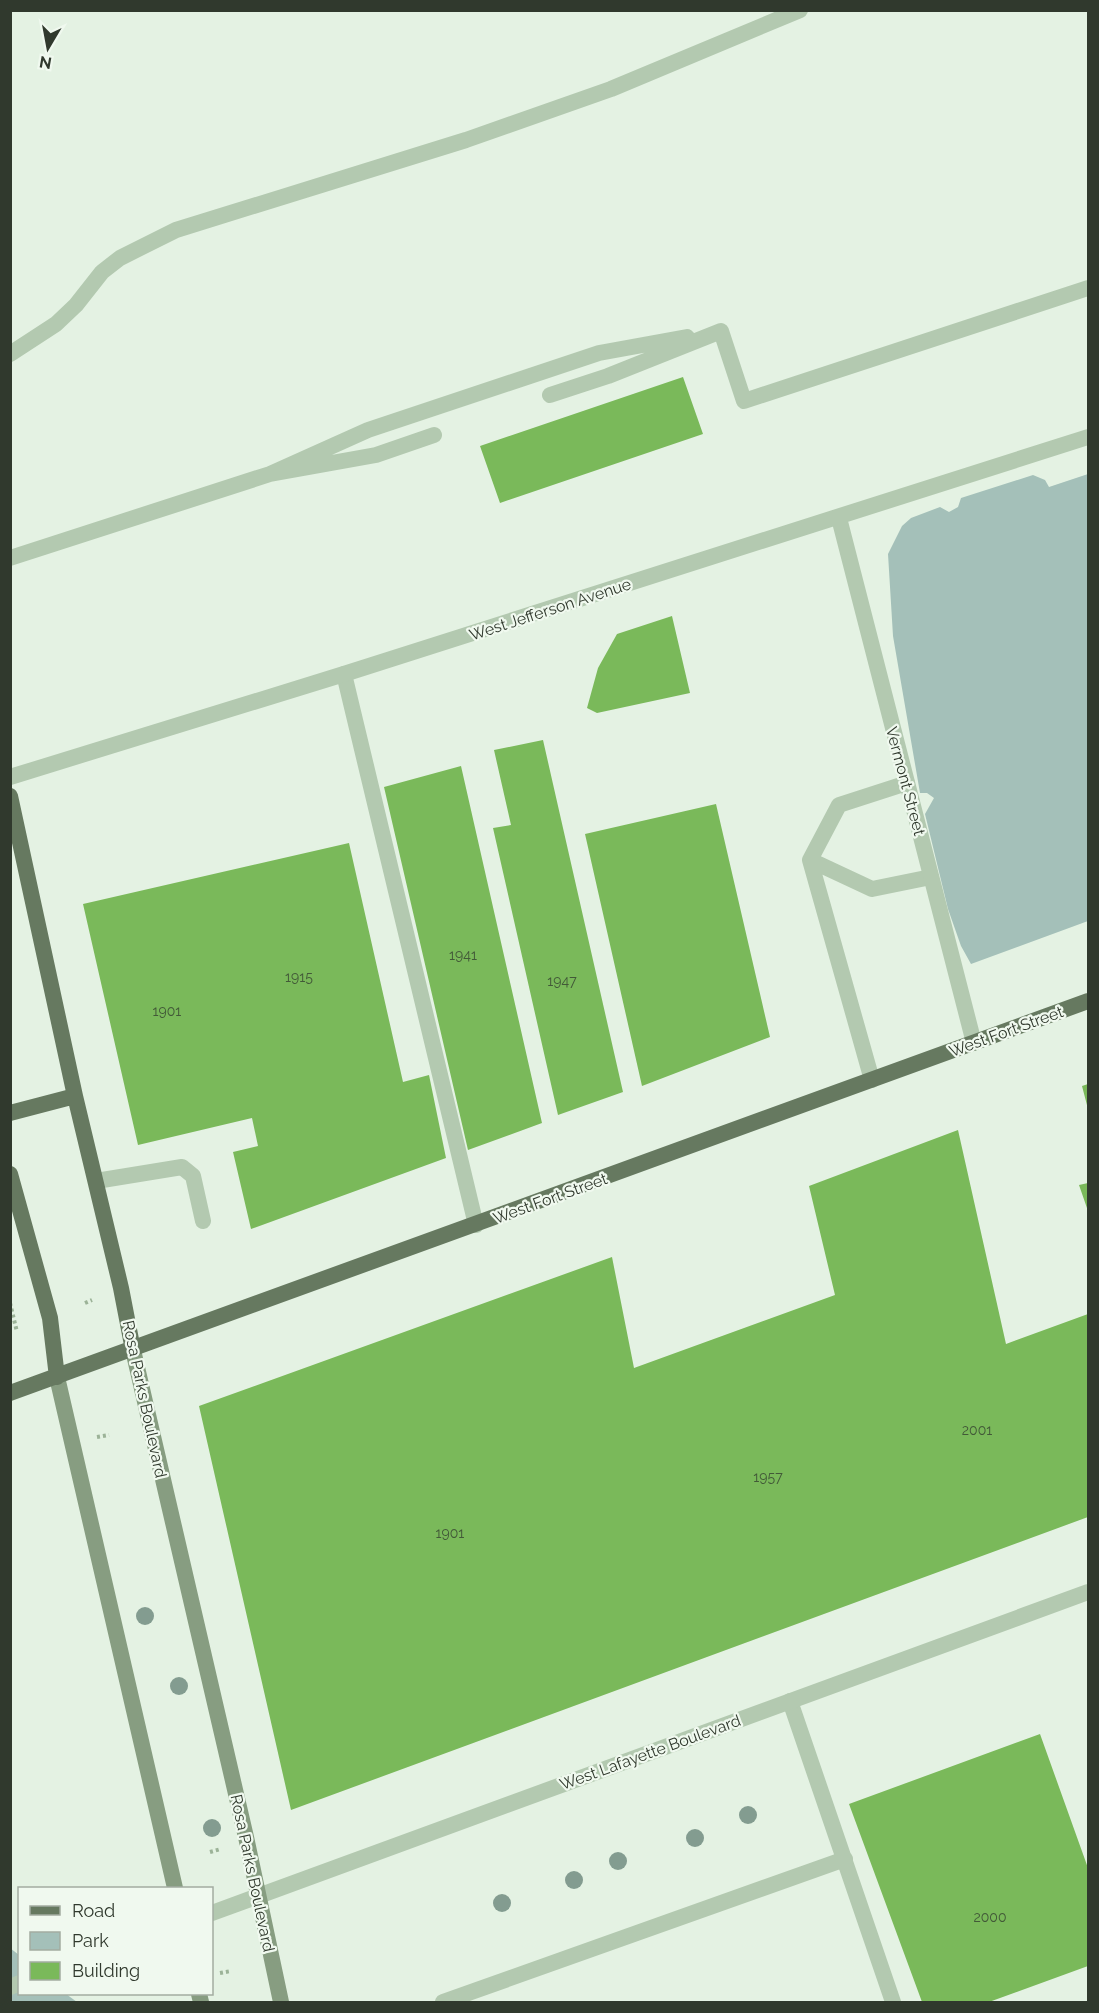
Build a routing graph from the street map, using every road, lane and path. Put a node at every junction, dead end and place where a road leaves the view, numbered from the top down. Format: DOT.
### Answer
graph roads {
  1 [pos="800,10"];
  2 [pos="1089,288"];
  3 [pos="721,331"];
  4 [pos="10,354"];
  5 [pos="550,395"];
  6 [pos="434,435"];
  7 [pos="1089,437"];
  8 [pos="270,474"];
  9 [pos="838,518"];
  10 [pos="10,558"];
  11 [pos="344,674"];
  12 [pos="10,777"];
  13 [pos="907,783"];
  14 [pos="10,796"];
  15 [pos="810,860"];
  16 [pos="931,877"];
  17 [pos="1089,1002"];
  18 [pos="974,1043"];
  19 [pos="872,1080"];
  20 [pos="75,1096"];
  21 [pos="10,1113"];
  22 [pos="10,1174"];
  23 [pos="96,1181"];
  24 [pos="203,1221"];
  25 [pos="476,1225"];
  26 [pos="92,1300"];
  27 [pos="10,1303"];
  28 [pos="85,1303"];
  29 [pos="17,1332"];
  30 [pos="133,1350"];
  31 [pos="57,1377"];
  32 [pos="10,1393"];
  33 [pos="109,1435"];
  34 [pos="98,1437"];
  35 [pos="1089,1592"];
  36 [pos="790,1701"];
  37 [pos="221,1849"];
  38 [pos="210,1852"];
  39 [pos="845,1859"];
  40 [pos="175,1887"];
  41 [pos="259,1896"];
  42 [pos="213,1913"];
  43 [pos="231,1971"];
  44 [pos="220,1973"];
  45 [pos="281,2002"];
  46 [pos="443,2002"];
  47 [pos="893,2002"];
  1 -- 4 [label="street"];
  2 -- 3 [label="street"];
  3 -- 5 [label="street"];
  3 -- 8 [label="street"];
  6 -- 8 [label="street"];
  7 -- 9 [label="street, West Jefferson Avenue"];
  8 -- 10 [label="street"];
  9 -- 11 [label="street, West Jefferson Avenue"];
  9 -- 13 [label="street, Vermont Street"];
  11 -- 12 [label="street, West Jefferson Avenue"];
  11 -- 25 [label="street"];
  13 -- 15 [label="street"];
  13 -- 16 [label="street, Vermont Street"];
  14 -- 20 [label="main road, Rosa Parks Boulevard"];
  15 -- 16 [label="street"];
  15 -- 19 [label="street"];
  16 -- 18 [label="street, Vermont Street"];
  17 -- 18 [label="main road, West Fort Street"];
  18 -- 19 [label="main road, West Fort Street"];
  19 -- 25 [label="main road, West Fort Street"];
  20 -- 21 [label="main road"];
  20 -- 23 [label="main road, Rosa Parks Boulevard"];
  22 -- 31 [label="main road"];
  23 -- 24 [label="street"];
  23 -- 30 [label="main road, Rosa Parks Boulevard"];
  25 -- 30 [label="main road, West Fort Street"];
  26 -- 28 [label="path"];
  27 -- 29 [label="path"];
  30 -- 31 [label="main road, West Fort Street"];
  30 -- 41 [label="main road, Rosa Parks Boulevard"];
  31 -- 32 [label="main road, West Fort Street"];
  31 -- 40 [label="main road"];
  33 -- 34 [label="path"];
  35 -- 36 [label="street, West Lafayette Boulevard"];
  36 -- 39 [label="street"];
  36 -- 41 [label="street, West Lafayette Boulevard"];
  37 -- 38 [label="path"];
  39 -- 46 [label="street"];
  39 -- 47 [label="street"];
  41 -- 42 [label="street, West Lafayette Boulevard"];
  41 -- 45 [label="main road, Rosa Parks Boulevard"];
  43 -- 44 [label="path"];
}
